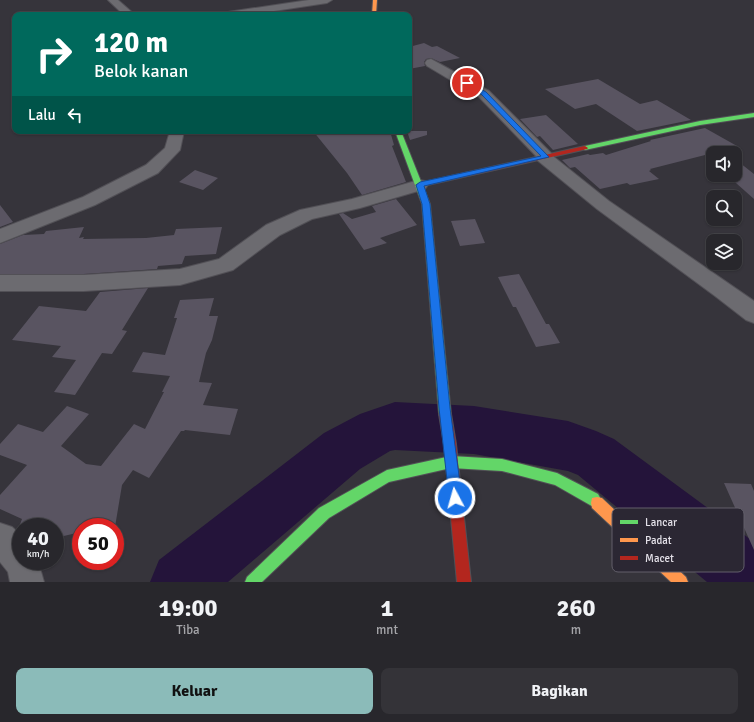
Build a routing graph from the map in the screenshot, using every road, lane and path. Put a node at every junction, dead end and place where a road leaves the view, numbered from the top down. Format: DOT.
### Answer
graph roads {
  1 [pos="113,0"];
  2 [pos="325,0"];
  3 [pos="375,0"];
  4 [pos="127,12"];
  5 [pos="247,12"];
  6 [pos="374,12"];
  7 [pos="431,63"];
  8 [pos="754,115"];
  9 [pos="176,134"];
  10 [pos="399,134"];
  11 [pos="544,157"];
  12 [pos="420,185"];
  13 [pos="0,236"];
  14 [pos="0,283"];
  15 [pos="754,314"];
  16 [pos="452,462"];
  17 [pos="612,517"];
  18 [pos="0,539"];
  19 [pos="670,572"];
  20 [pos="27,582"];
  21 [pos="252,582"];
  22 [pos="464,582"];
  23 [pos="681,582"];
  1 -- 4 [label="street"];
  2 -- 5 [label="street"];
  3 -- 6 [label="street"];
  7 -- 11 [label="street"];
  8 -- 11 [label="street"];
  9 -- 13 [label="street"];
  10 -- 12 [label="street"];
  11 -- 12 [label="street"];
  11 -- 15 [label="street"];
  12 -- 14 [label="street"];
  12 -- 16 [label="street"];
  16 -- 17 [label="street"];
  16 -- 21 [label="street"];
  16 -- 22 [label="street"];
  18 -- 20 [label="street"];
  19 -- 23 [label="street"];
}
